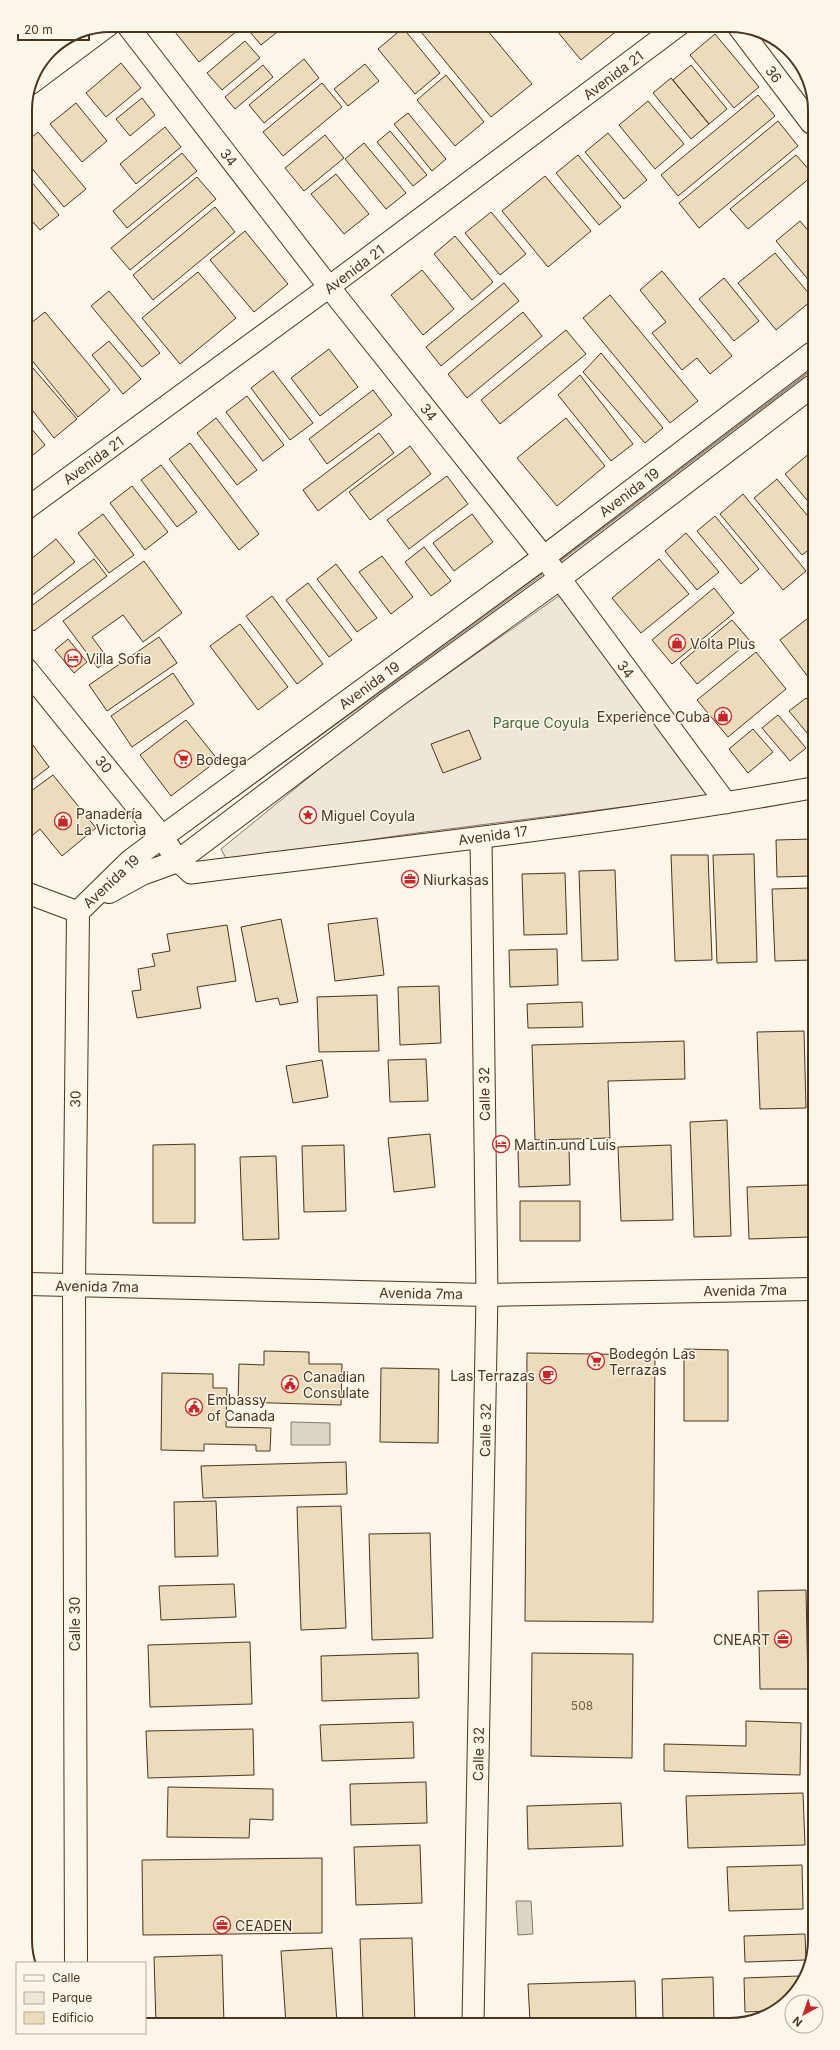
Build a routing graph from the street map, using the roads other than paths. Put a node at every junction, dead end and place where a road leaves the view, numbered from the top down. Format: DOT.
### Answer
graph roads {
  1 [pos="131,32"];
  2 [pos="671,32"];
  3 [pos="98,33"];
  4 [pos="743,34"];
  5 [pos="39,77"];
  6 [pos="808,119"];
  7 [pos="329,287"];
  8 [pos="808,356"];
  9 [pos="808,390"];
  10 [pos="32,505"];
  11 [pos="544,557"];
  12 [pos="559,579"];
  13 [pos="32,676"];
  14 [pos="808,789"];
  15 [pos="726,803"];
  16 [pos="162,837"];
  17 [pos="480,838"];
  18 [pos="178,862"];
  19 [pos="32,895"];
  20 [pos="78,912"];
  21 [pos="32,1284"];
  22 [pos="74,1285"];
  23 [pos="808,1289"];
  24 [pos="487,1295"];
  25 [pos="76,1962"];
  26 [pos="473,2018"];
  1 -- 7 [label="street, 34"];
  2 -- 7 [label="street, Avenida 21"];
  3 -- 5 [label="street"];
  4 -- 6 [label="street, 36"];
  7 -- 10 [label="street, Avenida 21"];
  7 -- 11 [label="street, 34"];
  8 -- 11 [label="main road, Avenida 19"];
  9 -- 12 [label="main road, Avenida 19"];
  11 -- 12 [label="street, 34"];
  11 -- 16 [label="main road, Avenida 19"];
  12 -- 15 [label="street, 34"];
  12 -- 18 [label="main road, Avenida 19"];
  13 -- 16 [label="main road, 30"];
  14 -- 15 [label="street, Avenida 17"];
  15 -- 17 [label="street, Avenida 17"];
  16 -- 18 [label="main road, 30"];
  16 -- 20 [label="main road, Avenida 19"];
  17 -- 18 [label="street, Avenida 17"];
  17 -- 24 [label="street, Calle 32"];
  18 -- 20 [label="main road, Avenida 19"];
  19 -- 20 [label="street"];
  20 -- 22 [label="main road, 30"];
  21 -- 22 [label="main road, Avenida 7ma"];
  22 -- 24 [label="main road, Avenida 7ma"];
  22 -- 25 [label="main road, Calle 30"];
  23 -- 24 [label="main road, Avenida 7ma"];
  24 -- 26 [label="street, Calle 32"];
}
